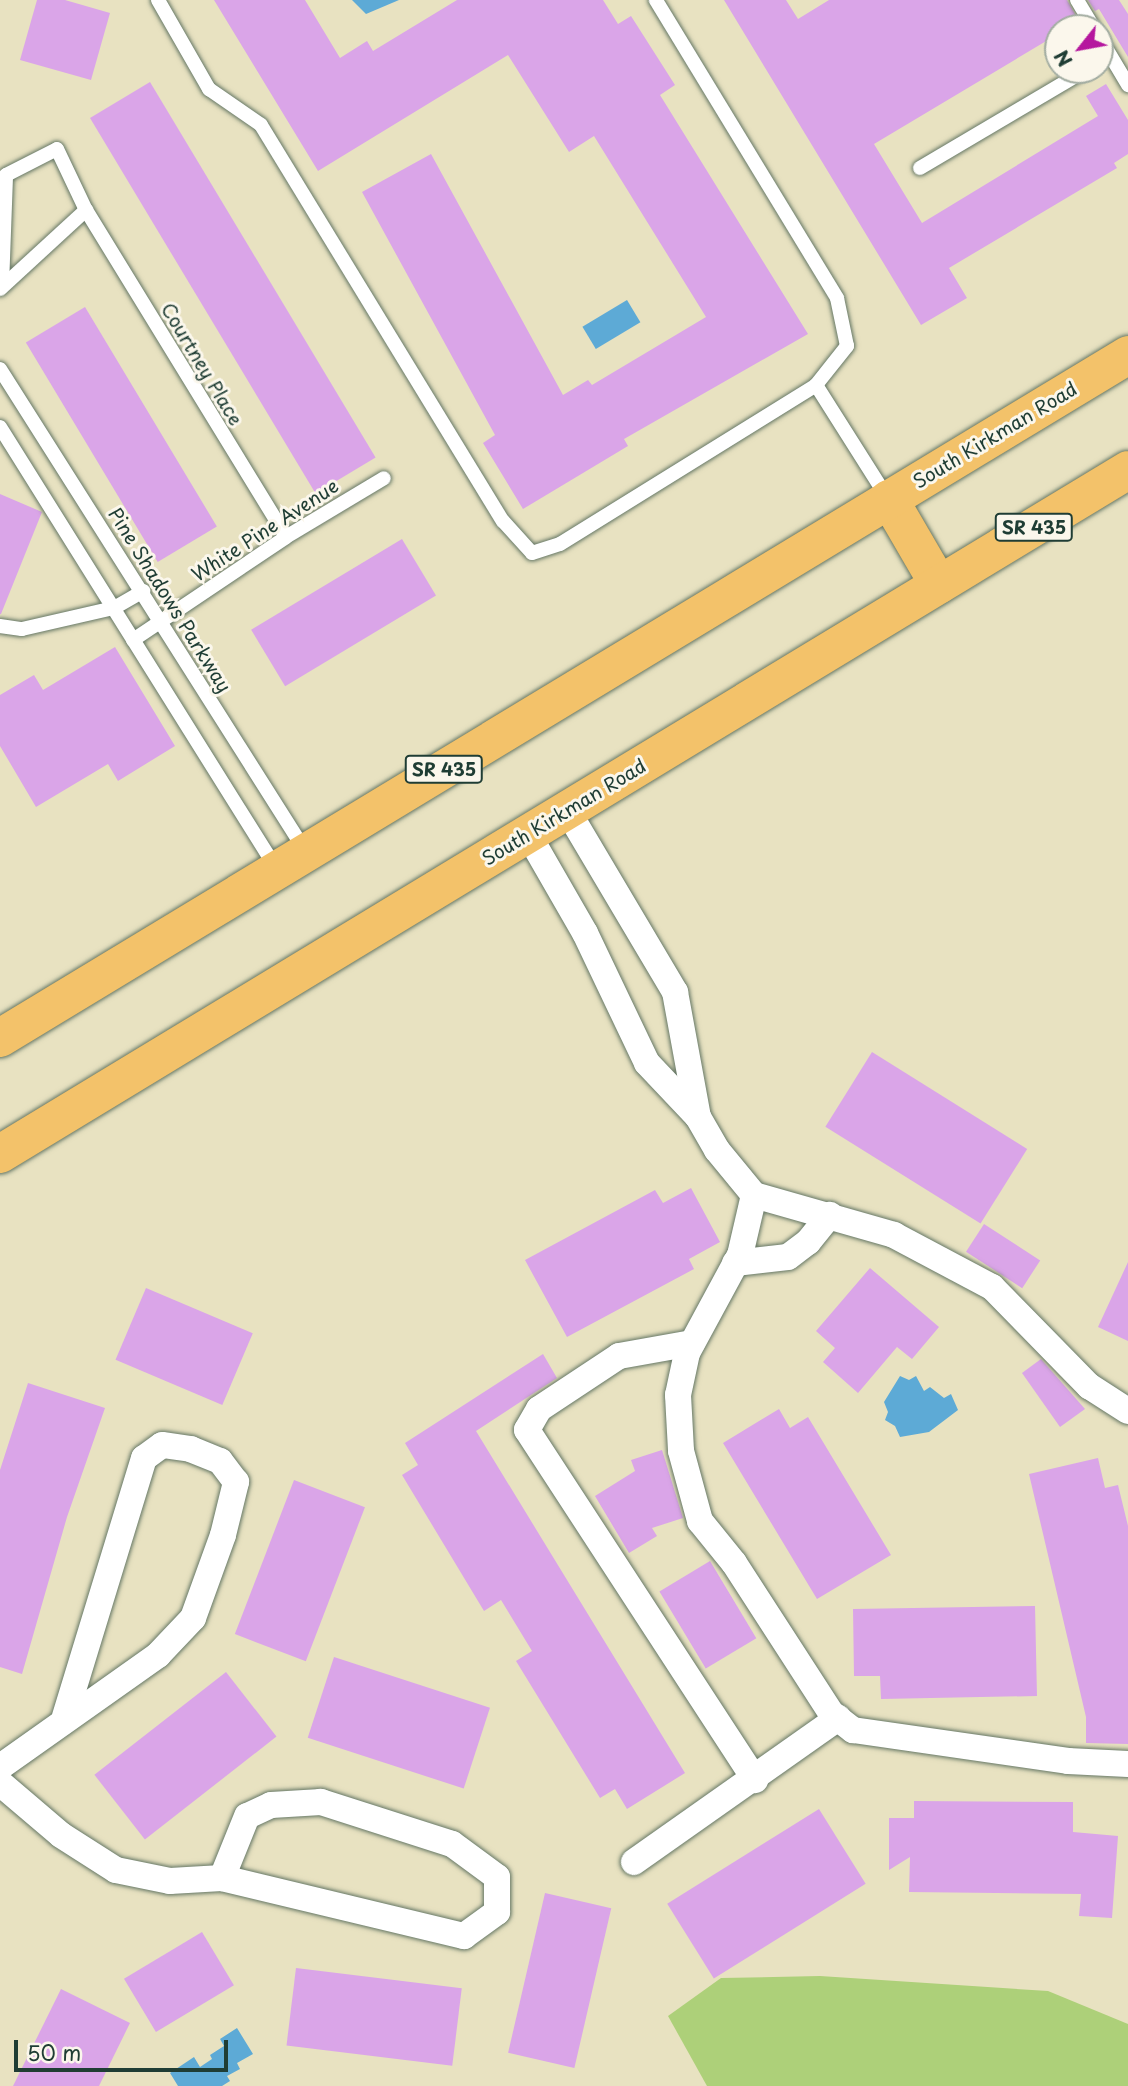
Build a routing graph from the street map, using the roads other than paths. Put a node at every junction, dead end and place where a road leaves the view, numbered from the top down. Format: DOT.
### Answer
graph roads {
  1 [pos="158,0"];
  2 [pos="656,0"];
  3 [pos="1114,69"];
  4 [pos="1062,84"];
  5 [pos="1128,85"];
  6 [pos="920,168"];
  7 [pos="86,210"];
  8 [pos="1,287"];
  9 [pos="1128,355"];
  10 [pos="0,369"];
  11 [pos="816,385"];
  12 [pos="0,427"];
  13 [pos="1128,470"];
  14 [pos="384,478"];
  15 [pos="888,499"];
  16 [pos="286,537"];
  17 [pos="939,585"];
  18 [pos="143,591"];
  19 [pos="114,608"];
  20 [pos="162,621"];
  21 [pos="0,626"];
  22 [pos="133,640"];
  23 [pos="567,810"];
  24 [pos="528,834"];
  25 [pos="292,862"];
  26 [pos="0,1038"];
  27 [pos="698,1116"];
  28 [pos="0,1154"];
  29 [pos="754,1195"];
  30 [pos="830,1215"];
  31 [pos="734,1263"];
  32 [pos="692,1343"];
  33 [pos="1128,1411"];
  34 [pos="65,1717"];
  35 [pos="838,1718"];
  36 [pos="1128,1764"];
  37 [pos="0,1767"];
  38 [pos="755,1780"];
  39 [pos="0,1783"];
  40 [pos="634,1862"];
  41 [pos="222,1878"];
  1 -- 11 [label="lane"];
  2 -- 11 [label="lane"];
  3 -- 5 [label="lane"];
  4 -- 6 [label="lane"];
  7 -- 8 [label="lane"];
  7 -- 8 [label="lane, Courtney Place"];
  7 -- 16 [label="lane, Courtney Place"];
  9 -- 15 [label="main road, South Kirkman Road / SR 435"];
  10 -- 18 [label="lane, Pine Shadows Parkway"];
  11 -- 15 [label="lane"];
  12 -- 19 [label="lane"];
  13 -- 17 [label="main road, South Kirkman Road / SR 435"];
  14 -- 16 [label="lane, White Pine Avenue"];
  15 -- 17 [label="main road"];
  15 -- 25 [label="main road, South Kirkman Road / SR 435"];
  16 -- 20 [label="lane, White Pine Avenue"];
  17 -- 23 [label="main road, South Kirkman Road / SR 435"];
  18 -- 19 [label="lane"];
  18 -- 20 [label="lane, Pine Shadows Parkway"];
  19 -- 21 [label="lane"];
  19 -- 22 [label="lane"];
  20 -- 22 [label="lane, White Pine Avenue"];
  20 -- 25 [label="lane, Pine Shadows Parkway"];
  22 -- 25 [label="lane"];
  23 -- 24 [label="main road, South Kirkman Road / SR 435"];
  23 -- 27 [label="street"];
  24 -- 27 [label="street"];
  24 -- 28 [label="main road, South Kirkman Road / SR 435"];
  25 -- 26 [label="main road, South Kirkman Road / SR 435"];
  27 -- 29 [label="street"];
  29 -- 30 [label="street"];
  29 -- 31 [label="street"];
  30 -- 31 [label="street"];
  30 -- 33 [label="street"];
  31 -- 32 [label="street"];
  32 -- 35 [label="street"];
  32 -- 38 [label="street"];
  34 -- 34 [label="street"];
  34 -- 37 [label="street"];
  35 -- 36 [label="street"];
  35 -- 38 [label="street"];
  38 -- 40 [label="street"];
  39 -- 41 [label="street"];
  41 -- 41 [label="street"];
}
